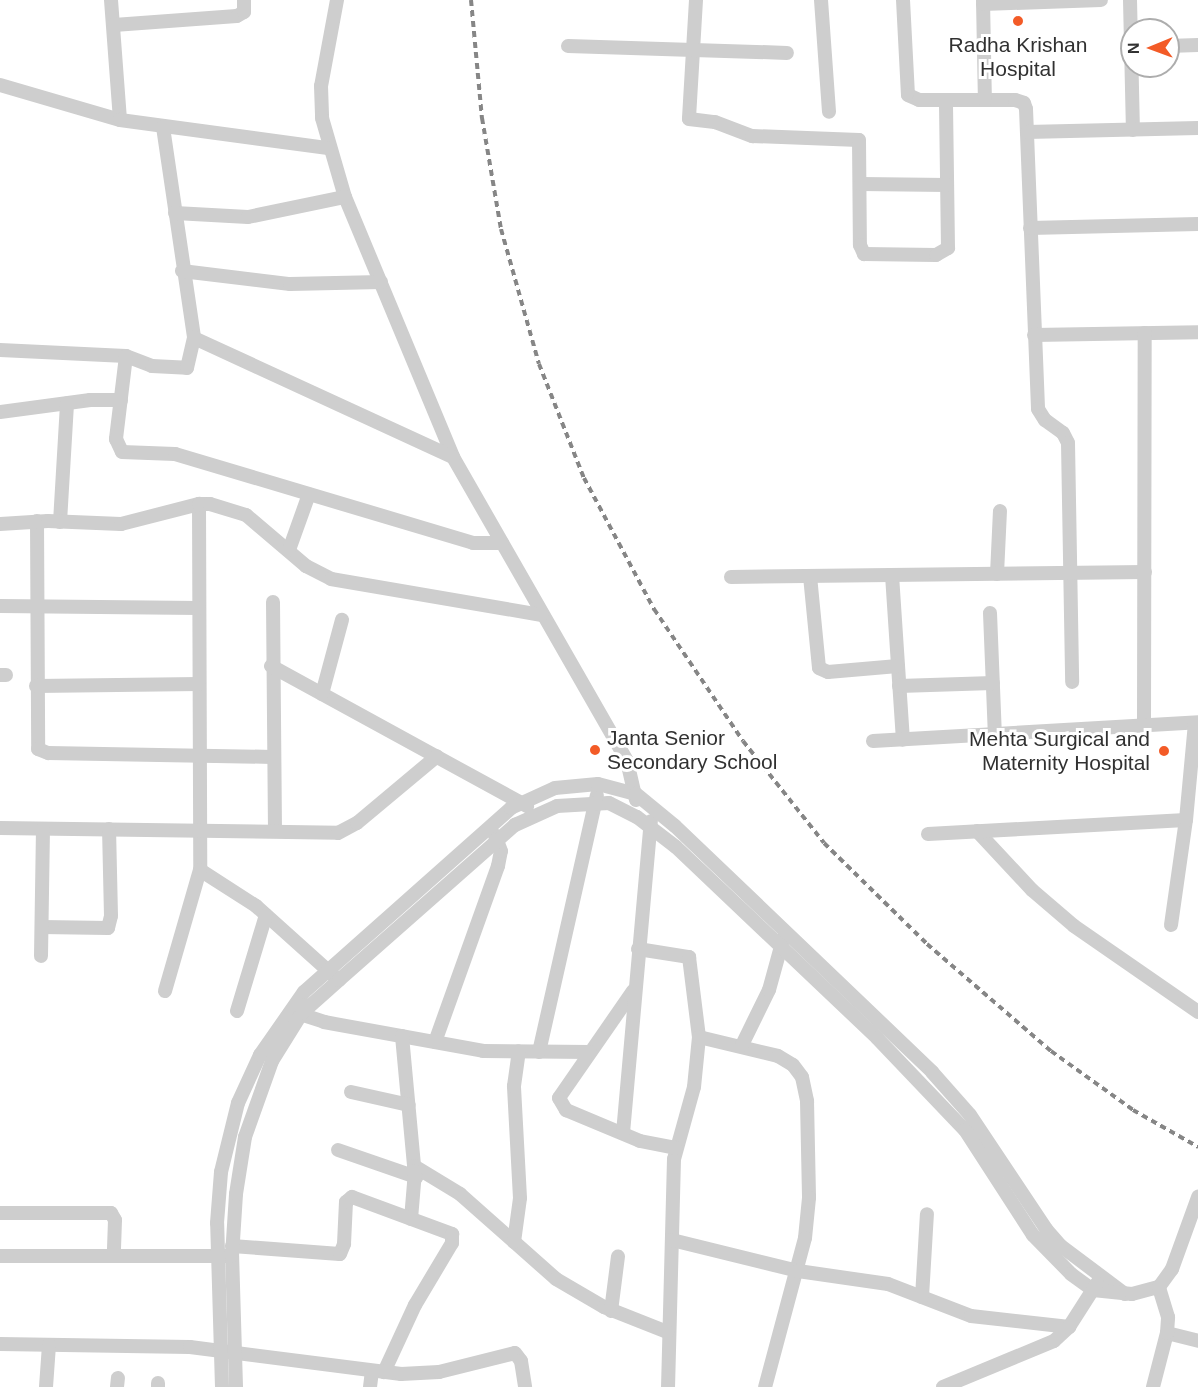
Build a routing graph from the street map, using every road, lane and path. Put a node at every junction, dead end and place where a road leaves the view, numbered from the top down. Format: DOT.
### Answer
graph roads {
  1 [pos="111,0"];
  2 [pos="244,0"];
  3 [pos="337,0"];
  4 [pos="696,0"];
  5 [pos="820,0"];
  6 [pos="903,0"];
  7 [pos="1101,0"];
  8 [pos="1130,0"];
  9 [pos="1055,1"];
  10 [pos="983,2"];
  11 [pos="1131,18"];
  12 [pos="114,25"];
  13 [pos="1198,45"];
  14 [pos="568,46"];
  15 [pos="1180,46"];
  16 [pos="692,51"];
  17 [pos="787,53"];
  18 [pos="1132,78"];
  19 [pos="0,85"];
  20 [pos="946,100"];
  21 [pos="986,100"];
  22 [pos="829,112"];
  23 [pos="120,120"];
  24 [pos="163,127"];
  25 [pos="1198,128"];
  26 [pos="1133,130"];
  27 [pos="1027,132"];
  28 [pos="328,148"];
  29 [pos="861,184"];
  30 [pos="947,185"];
  31 [pos="345,196"];
  32 [pos="175,213"];
  33 [pos="1198,224"];
  34 [pos="1029,228"];
  35 [pos="182,271"];
  36 [pos="381,282"];
  37 [pos="1198,332"];
  38 [pos="1145,333"];
  39 [pos="1034,335"];
  40 [pos="194,338"];
  41 [pos="0,350"];
  42 [pos="126,356"];
  43 [pos="121,400"];
  44 [pos="67,403"];
  45 [pos="0,412"];
  46 [pos="453,457"];
  47 [pos="309,494"];
  48 [pos="199,504"];
  49 [pos="1000,511"];
  50 [pos="37,521"];
  51 [pos="60,522"];
  52 [pos="0,524"];
  53 [pos="502,543"];
  54 [pos="289,550"];
  55 [pos="1145,572"];
  56 [pos="1070,573"];
  57 [pos="997,574"];
  58 [pos="892,575"];
  59 [pos="810,576"];
  60 [pos="731,577"];
  61 [pos="273,602"];
  62 [pos="0,606"];
  63 [pos="37,606"];
  64 [pos="199,608"];
  65 [pos="990,613"];
  66 [pos="542,615"];
  67 [pos="342,620"];
  68 [pos="271,666"];
  69 [pos="898,666"];
  70 [pos="1072,682"];
  71 [pos="993,683"];
  72 [pos="200,684"];
  73 [pos="36,686"];
  74 [pos="899,687"];
  75 [pos="322,694"];
  76 [pos="1196,722"];
  77 [pos="1144,726"];
  78 [pos="995,736"];
  79 [pos="903,740"];
  80 [pos="873,741"];
  81 [pos="200,756"];
  82 [pos="437,756"];
  83 [pos="272,757"];
  84 [pos="598,784"];
  85 [pos="636,794"];
  86 [pos="596,802"];
  87 [pos="522,803"];
  88 [pos="652,807"];
  89 [pos="538,813"];
  90 [pos="637,817"];
  91 [pos="1186,820"];
  92 [pos="489,827"];
  93 [pos="650,827"];
  94 [pos="0,828"];
  95 [pos="43,829"];
  96 [pos="110,829"];
  97 [pos="200,831"];
  98 [pos="275,831"];
  99 [pos="977,831"];
  100 [pos="928,834"];
  101 [pos="499,839"];
  102 [pos="200,870"];
  103 [pos="266,915"];
  104 [pos="1171,925"];
  105 [pos="42,927"];
  106 [pos="787,933"];
  107 [pos="779,945"];
  108 [pos="638,949"];
  109 [pos="41,956"];
  110 [pos="333,976"];
  111 [pos="634,989"];
  112 [pos="165,991"];
  113 [pos="237,1011"];
  114 [pos="295,1012"];
  115 [pos="1198,1012"];
  116 [pos="402,1036"];
  117 [pos="699,1037"];
  118 [pos="435,1042"];
  119 [pos="742,1045"];
  120 [pos="519,1051"];
  121 [pos="539,1052"];
  122 [pos="590,1052"];
  123 [pos="351,1092"];
  124 [pos="409,1105"];
  125 [pos="623,1133"];
  126 [pos="675,1148"];
  127 [pos="338,1150"];
  128 [pos="415,1171"];
  129 [pos="1198,1197"];
  130 [pos="0,1213"];
  131 [pos="927,1215"];
  132 [pos="411,1219"];
  133 [pos="672,1240"];
  134 [pos="514,1242"];
  135 [pos="1192,1242"];
  136 [pos="227,1252"];
  137 [pos="0,1256"];
  138 [pos="114,1256"];
  139 [pos="618,1256"];
  140 [pos="798,1271"];
  141 [pos="1101,1274"];
  142 [pos="1159,1287"];
  143 [pos="1093,1290"];
  144 [pos="1125,1294"];
  145 [pos="922,1297"];
  146 [pos="611,1311"];
  147 [pos="1069,1327"];
  148 [pos="667,1332"];
  149 [pos="1167,1333"];
  150 [pos="1198,1341"];
  151 [pos="0,1344"];
  152 [pos="49,1345"];
  153 [pos="220,1353"];
  154 [pos="235,1356"];
  155 [pos="378,1371"];
  156 [pos="46,1387"];
  157 [pos="222,1387"];
  158 [pos="236,1387"];
  159 [pos="370,1387"];
  160 [pos="525,1387"];
  161 [pos="668,1387"];
  162 [pos="765,1387"];
  163 [pos="943,1387"];
  164 [pos="1153,1387"];
  1 -- 12 [label="street"];
  2 -- 12 [label="street"];
  3 -- 28 [label="street"];
  4 -- 16 [label="street"];
  5 -- 22 [label="street"];
  6 -- 20 [label="street"];
  7 -- 9 [label="street"];
  8 -- 11 [label="street"];
  9 -- 10 [label="street"];
  10 -- 21 [label="street"];
  12 -- 23 [label="street"];
  13 -- 15 [label="street"];
  14 -- 16 [label="street"];
  16 -- 17 [label="street"];
  16 -- 29 [label="street"];
  18 -- 26 [label="street"];
  19 -- 23 [label="street"];
  20 -- 21 [label="street"];
  20 -- 30 [label="street"];
  21 -- 27 [label="street"];
  23 -- 24 [label="street"];
  24 -- 28 [label="street"];
  24 -- 32 [label="street"];
  25 -- 26 [label="street"];
  26 -- 27 [label="street"];
  27 -- 34 [label="street"];
  28 -- 31 [label="street"];
  29 -- 30 [label="street"];
  29 -- 30 [label="street"];
  31 -- 32 [label="street"];
  31 -- 36 [label="street"];
  32 -- 35 [label="street"];
  33 -- 34 [label="street"];
  34 -- 39 [label="street"];
  35 -- 36 [label="street"];
  35 -- 40 [label="street"];
  36 -- 46 [label="street"];
  37 -- 38 [label="street"];
  38 -- 39 [label="street"];
  38 -- 55 [label="street"];
  39 -- 56 [label="street"];
  40 -- 42 [label="street"];
  40 -- 46 [label="street"];
  41 -- 42 [label="street"];
  42 -- 43 [label="street"];
  43 -- 44 [label="street"];
  43 -- 47 [label="street"];
  44 -- 45 [label="street"];
  44 -- 51 [label="street"];
  46 -- 53 [label="street"];
  47 -- 53 [label="street"];
  47 -- 54 [label="street"];
  48 -- 51 [label="street"];
  48 -- 54 [label="street"];
  48 -- 64 [label="street"];
  49 -- 57 [label="street"];
  50 -- 51 [label="street"];
  50 -- 52 [label="street"];
  50 -- 63 [label="street"];
  53 -- 66 [label="street"];
  54 -- 66 [label="street"];
  55 -- 56 [label="street"];
  55 -- 77 [label="street"];
  56 -- 57 [label="street"];
  56 -- 70 [label="street"];
  57 -- 58 [label="street"];
  58 -- 59 [label="street"];
  58 -- 69 [label="street"];
  59 -- 60 [label="street"];
  59 -- 69 [label="street"];
  61 -- 68 [label="street"];
  62 -- 63 [label="street"];
  63 -- 64 [label="street"];
  63 -- 73 [label="street"];
  64 -- 72 [label="street"];
  65 -- 71 [label="street"];
  66 -- 85 [label="street"];
  67 -- 75 [label="street"];
  68 -- 75 [label="street"];
  68 -- 83 [label="street"];
  69 -- 74 [label="street"];
  71 -- 74 [label="street"];
  71 -- 78 [label="street"];
  72 -- 73 [label="street"];
  72 -- 81 [label="street"];
  73 -- 81 [label="street"];
  74 -- 79 [label="street"];
  75 -- 82 [label="street"];
  76 -- 77 [label="street"];
  76 -- 91 [label="street"];
  77 -- 78 [label="street"];
  78 -- 79 [label="street"];
  79 -- 80 [label="street"];
  81 -- 83 [label="street"];
  81 -- 97 [label="street"];
  82 -- 87 [label="street"];
  82 -- 98 [label="street"];
  83 -- 98 [label="street"];
  84 -- 85 [label="street"];
  84 -- 86 [label="street"];
  84 -- 87 [label="street"];
  85 -- 88 [label="street"];
  85 -- 90 [label="street"];
  86 -- 89 [label="street"];
  86 -- 90 [label="street"];
  86 -- 121 [label="street"];
  87 -- 89 [label="street"];
  87 -- 92 [label="street"];
  88 -- 93 [label="street"];
  88 -- 106 [label="street"];
  89 -- 101 [label="street"];
  90 -- 93 [label="street"];
  91 -- 99 [label="street"];
  91 -- 104 [label="street"];
  92 -- 101 [label="street"];
  92 -- 110 [label="street"];
  93 -- 107 [label="street"];
  93 -- 108 [label="street"];
  94 -- 95 [label="street"];
  95 -- 96 [label="street"];
  95 -- 105 [label="street"];
  96 -- 97 [label="street"];
  96 -- 105 [label="street"];
  97 -- 98 [label="street"];
  97 -- 102 [label="street"];
  99 -- 100 [label="street"];
  99 -- 115 [label="street"];
  101 -- 110 [label="street"];
  101 -- 118 [label="street"];
  102 -- 103 [label="street"];
  102 -- 112 [label="street"];
  103 -- 110 [label="street"];
  103 -- 113 [label="street"];
  105 -- 109 [label="street"];
  106 -- 107 [label="street"];
  106 -- 141 [label="street"];
  107 -- 119 [label="street"];
  107 -- 143 [label="street"];
  108 -- 111 [label="street"];
  108 -- 117 [label="street"];
  110 -- 114 [label="street"];
  111 -- 122 [label="street"];
  111 -- 125 [label="street"];
  114 -- 116 [label="street"];
  114 -- 136 [label="street"];
  116 -- 118 [label="street"];
  116 -- 124 [label="street"];
  117 -- 119 [label="street"];
  117 -- 126 [label="street"];
  118 -- 120 [label="street"];
  119 -- 140 [label="street"];
  120 -- 121 [label="street"];
  120 -- 134 [label="street"];
  121 -- 122 [label="street"];
  122 -- 125 [label="street"];
  123 -- 124 [label="street"];
  124 -- 128 [label="street"];
  125 -- 126 [label="street"];
  126 -- 133 [label="street"];
  127 -- 128 [label="street"];
  128 -- 132 [label="street"];
  128 -- 134 [label="street"];
  129 -- 135 [label="street"];
  130 -- 138 [label="street"];
  131 -- 145 [label="street"];
  132 -- 136 [label="street"];
  132 -- 155 [label="street"];
  133 -- 140 [label="street"];
  133 -- 148 [label="street"];
  134 -- 146 [label="street"];
  135 -- 142 [label="street"];
  136 -- 138 [label="street"];
  136 -- 153 [label="street"];
  136 -- 154 [label="street"];
  137 -- 138 [label="street"];
  139 -- 146 [label="street"];
  140 -- 145 [label="street"];
  140 -- 162 [label="street"];
  141 -- 143 [label="street"];
  141 -- 144 [label="street"];
  142 -- 144 [label="street"];
  142 -- 149 [label="street"];
  143 -- 144 [label="street"];
  143 -- 147 [label="street"];
  145 -- 147 [label="street"];
  146 -- 148 [label="street"];
  147 -- 163 [label="street"];
  148 -- 161 [label="street"];
  149 -- 150 [label="street"];
  149 -- 164 [label="street"];
  151 -- 152 [label="street"];
  152 -- 153 [label="street"];
  152 -- 156 [label="street"];
  153 -- 154 [label="street"];
  153 -- 157 [label="street"];
  154 -- 155 [label="street"];
  154 -- 158 [label="street"];
  155 -- 159 [label="street"];
  155 -- 160 [label="street"];
}
